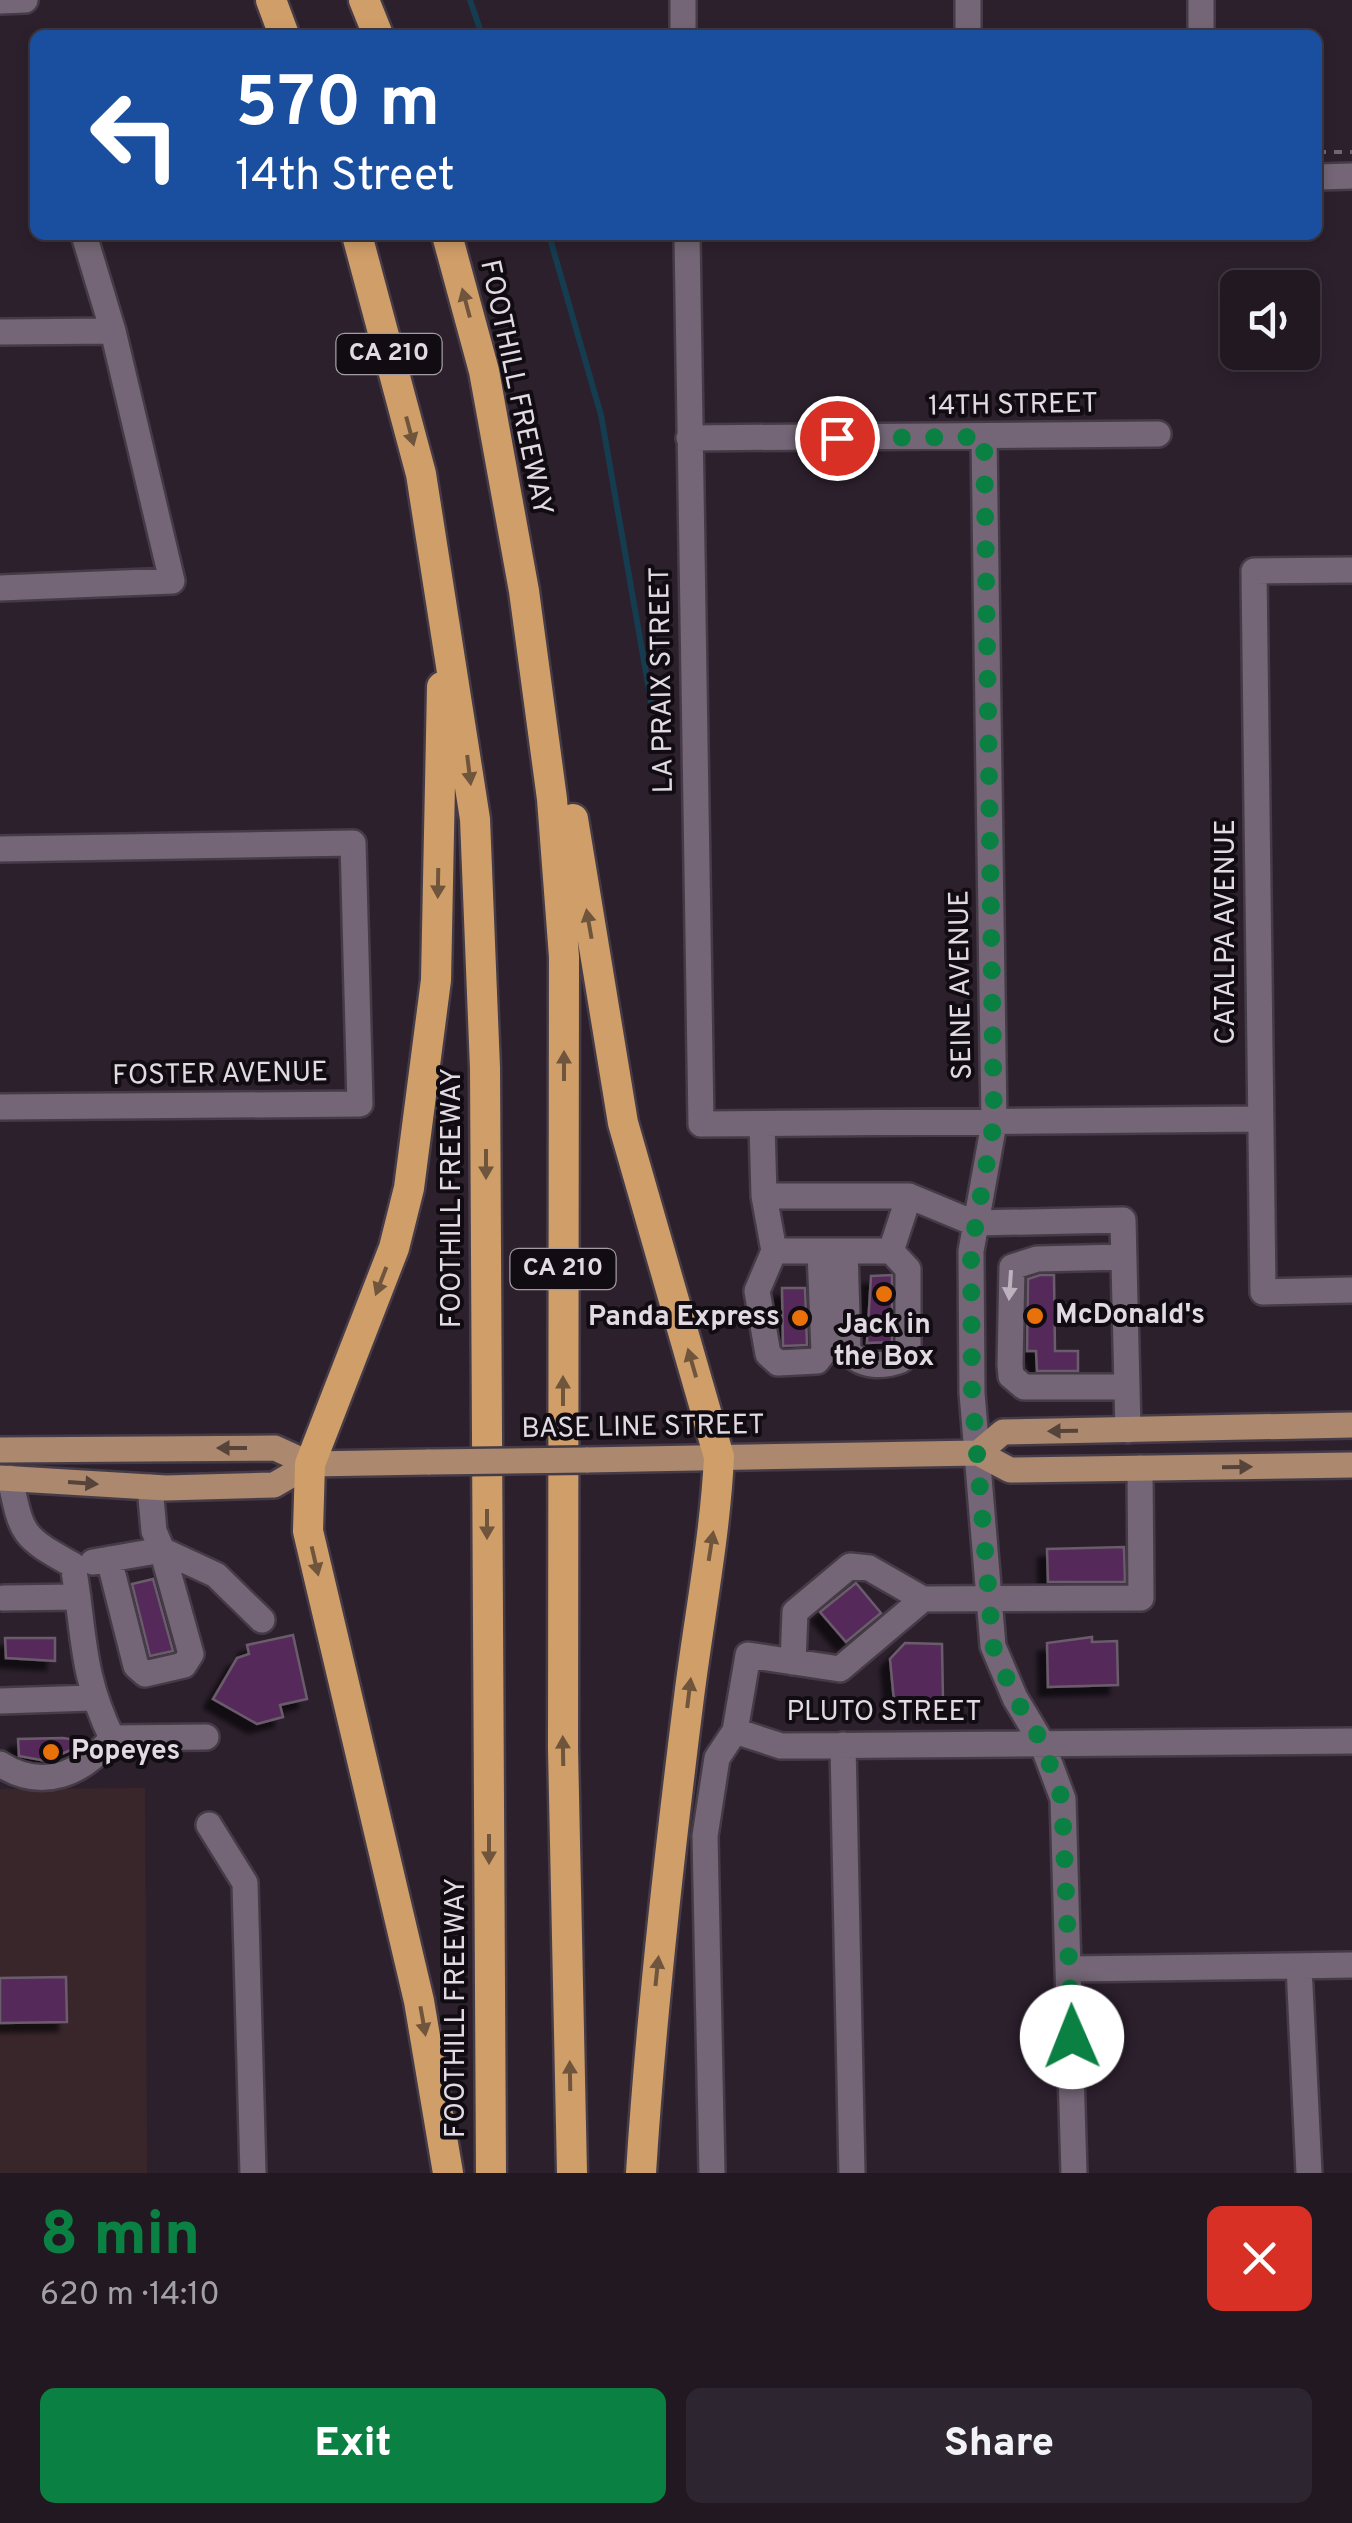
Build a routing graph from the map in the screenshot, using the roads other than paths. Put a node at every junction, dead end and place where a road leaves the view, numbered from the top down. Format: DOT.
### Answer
graph roads {
  1 [pos="25,0"];
  2 [pos="271,0"];
  3 [pos="364,0"];
  4 [pos="683,0"];
  5 [pos="968,0"];
  6 [pos="1200,0"];
  7 [pos="0,1"];
  8 [pos="282,30"];
  9 [pos="376,30"];
  10 [pos="684,30"];
  11 [pos="968,30"];
  12 [pos="1202,30"];
  13 [pos="1352,176"];
  14 [pos="1322,177"];
  15 [pos="86,240"];
  16 [pos="358,240"];
  17 [pos="448,240"];
  18 [pos="687,240"];
  19 [pos="113,331"];
  20 [pos="0,332"];
  21 [pos="484,371"];
  22 [pos="1158,434"];
  23 [pos="984,437"];
  24 [pos="689,438"];
  25 [pos="1352,570"];
  26 [pos="0,588"];
  27 [pos="444,604"];
  28 [pos="0,849"];
  29 [pos="0,1107"];
  30 [pos="1259,1119"];
  31 [pos="994,1122"];
  32 [pos="762,1124"];
  33 [pos="764,1196"];
  34 [pos="909,1196"];
  35 [pos="974,1223"];
  36 [pos="774,1251"];
  37 [pos="833,1251"];
  38 [pos="891,1251"];
  39 [pos="1124,1252"];
  40 [pos="1352,1290"];
  41 [pos="1127,1387"];
  42 [pos="1352,1425"];
  43 [pos="1128,1430"];
  44 [pos="1352,1439"];
  45 [pos="5,1450"];
  46 [pos="978,1453"];
  47 [pos="719,1457"];
  48 [pos="310,1464"];
  49 [pos="1352,1465"];
  50 [pos="1287,1466"];
  51 [pos="1140,1468"];
  52 [pos="5,1478"];
  53 [pos="150,1488"];
  54 [pos="162,1550"];
  55 [pos="110,1559"];
  56 [pos="73,1565"];
  57 [pos="78,1597"];
  58 [pos="4,1598"];
  59 [pos="924,1599"];
  60 [pos="987,1600"];
  61 [pos="262,1620"];
  62 [pos="793,1662"];
  63 [pos="92,1698"];
  64 [pos="0,1701"];
  65 [pos="735,1731"];
  66 [pos="206,1736"];
  67 [pos="112,1738"];
  68 [pos="1352,1741"];
  69 [pos="1042,1742"];
  70 [pos="842,1746"];
  71 [pos="0,1764"];
  72 [pos="209,1824"];
  73 [pos="1352,1965"];
  74 [pos="1299,1966"];
  75 [pos="1071,1969"];
  76 [pos="253,2173"];
  77 [pos="448,2173"];
  78 [pos="491,2173"];
  79 [pos="572,2173"];
  80 [pos="641,2173"];
  81 [pos="712,2173"];
  82 [pos="852,2173"];
  83 [pos="1074,2173"];
  84 [pos="1308,2173"];
  1 -- 7 [label="street"];
  2 -- 8 [label="highway"];
  3 -- 9 [label="highway"];
  4 -- 10 [label="street"];
  5 -- 11 [label="street"];
  6 -- 12 [label="street"];
  13 -- 14 [label="street"];
  15 -- 19 [label="street"];
  16 -- 27 [label="highway, FOOTHILL FREEWAY / CA 210, one-way"];
  21 -- 17 [label="highway, FOOTHILL FREEWAY / CA 210, one-way"];
  18 -- 24 [label="street, LA PRAIX STREET"];
  19 -- 20 [label="street"];
  19 -- 26 [label="street"];
  47 -- 21 [label="highway, one-way"];
  79 -- 21 [label="highway, FOOTHILL FREEWAY / CA 210, one-way"];
  22 -- 23 [label="street, 14TH STREET"];
  23 -- 24 [label="street, 14TH STREET"];
  23 -- 31 [label="street, SEINE AVENUE"];
  24 -- 32 [label="street, LA PRAIX STREET"];
  25 -- 30 [label="street, CATALPA AVENUE"];
  27 -- 48 [label="highway, one-way"];
  27 -- 78 [label="highway, FOOTHILL FREEWAY / CA 210, one-way"];
  28 -- 29 [label="street, FOSTER AVENUE"];
  30 -- 31 [label="street"];
  30 -- 40 [label="street, CATALPA AVENUE"];
  31 -- 32 [label="street"];
  31 -- 35 [label="street, SEINE AVENUE"];
  32 -- 33 [label="street"];
  33 -- 34 [label="street"];
  33 -- 36 [label="street"];
  34 -- 35 [label="street"];
  34 -- 38 [label="street"];
  35 -- 39 [label="street"];
  35 -- 46 [label="street, SEINE AVENUE"];
  36 -- 37 [label="street"];
  36 -- 37 [label="street"];
  37 -- 38 [label="street"];
  37 -- 38 [label="street"];
  39 -- 41 [label="street"];
  39 -- 41 [label="street, one-way"];
  41 -- 43 [label="street"];
  42 -- 43 [label="main road, BASE LINE STREET"];
  43 -- 46 [label="main road, BASE LINE STREET, one-way"];
  44 -- 50 [label="main road"];
  48 -- 45 [label="main road, BASE LINE STREET, one-way"];
  45 -- 52 [label="main road"];
  46 -- 47 [label="main road, BASE LINE STREET"];
  46 -- 51 [label="main road, BASE LINE STREET"];
  46 -- 60 [label="street, SEINE AVENUE"];
  47 -- 48 [label="main road, BASE LINE STREET, bridge"];
  80 -- 47 [label="highway, one-way"];
  48 -- 53 [label="main road, BASE LINE STREET"];
  48 -- 77 [label="highway, one-way"];
  49 -- 50 [label="main road, BASE LINE STREET"];
  51 -- 50 [label="main road, BASE LINE STREET, one-way"];
  51 -- 60 [label="street"];
  52 -- 53 [label="main road, BASE LINE STREET, one-way"];
  52 -- 56 [label="street"];
  53 -- 54 [label="street"];
  54 -- 55 [label="street"];
  54 -- 55 [label="street"];
  54 -- 61 [label="street"];
  55 -- 56 [label="street"];
  56 -- 57 [label="street"];
  57 -- 58 [label="street"];
  57 -- 63 [label="street"];
  59 -- 60 [label="street"];
  59 -- 62 [label="street"];
  59 -- 62 [label="street"];
  60 -- 69 [label="street, SEINE AVENUE"];
  62 -- 65 [label="street"];
  63 -- 64 [label="street"];
  63 -- 67 [label="street"];
  65 -- 70 [label="street, PLUTO STREET"];
  65 -- 81 [label="street"];
  66 -- 67 [label="street"];
  67 -- 71 [label="street"];
  68 -- 69 [label="street, PLUTO STREET"];
  69 -- 70 [label="street, PLUTO STREET"];
  69 -- 75 [label="street, SEINE AVENUE"];
  70 -- 82 [label="street"];
  72 -- 76 [label="street"];
  73 -- 74 [label="street"];
  74 -- 75 [label="street"];
  74 -- 84 [label="street"];
  75 -- 83 [label="street, SEINE AVENUE"];
}
